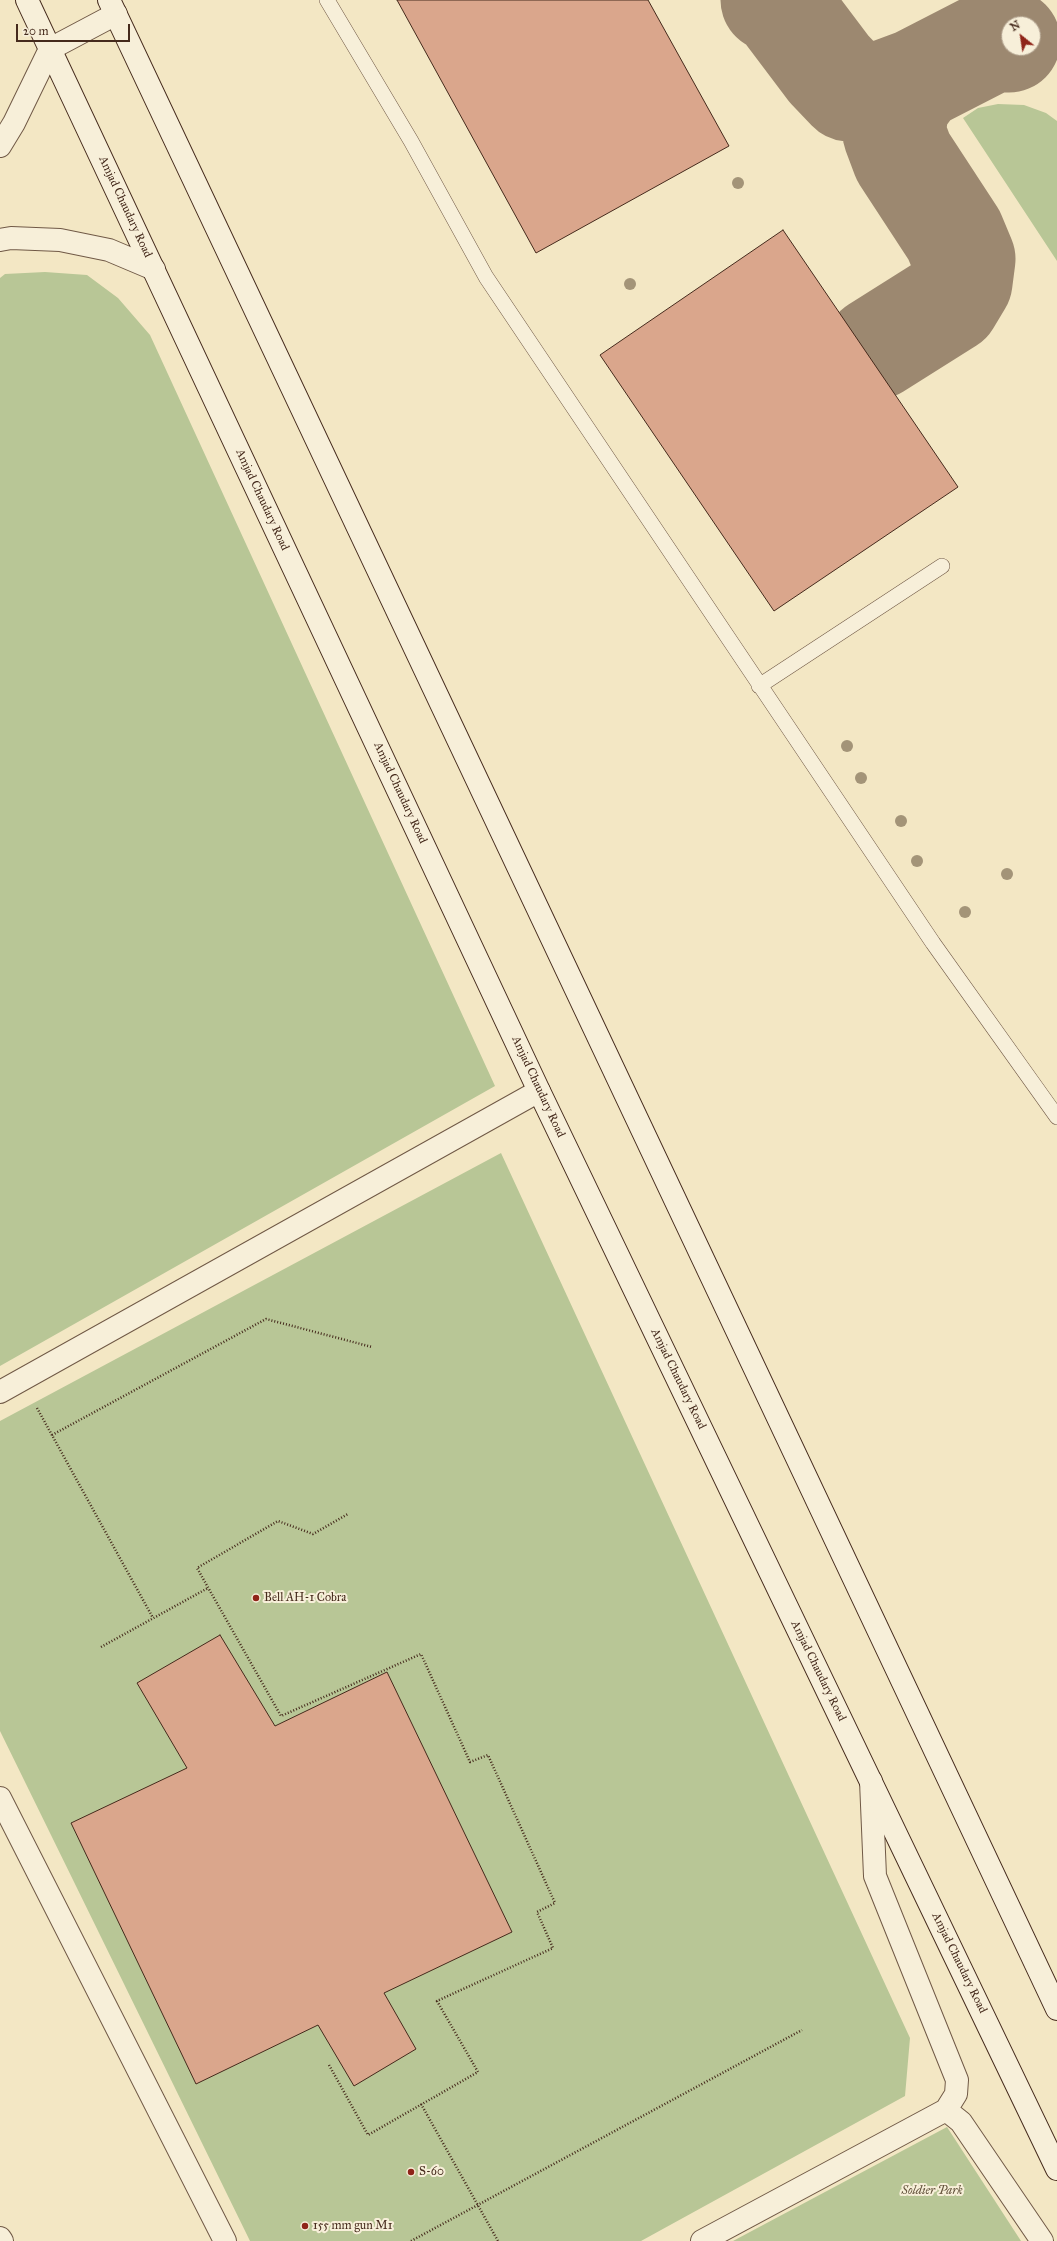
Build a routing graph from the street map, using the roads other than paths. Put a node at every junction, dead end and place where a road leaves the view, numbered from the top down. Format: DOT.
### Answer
graph roads {
  1 [pos="27,0"];
  2 [pos="327,0"];
  3 [pos="112,7"];
  4 [pos="50,49"];
  5 [pos="0,146"];
  6 [pos="0,240"];
  7 [pos="154,269"];
  8 [pos="942,566"];
  9 [pos="759,686"];
  10 [pos="539,1091"];
  11 [pos="1057,1117"];
  12 [pos="0,1392"];
  13 [pos="871,1781"];
  14 [pos="0,1798"];
  15 [pos="1057,2008"];
  16 [pos="946,2110"];
  17 [pos="1057,2169"];
  18 [pos="0,2238"];
  19 [pos="2,2241"];
  20 [pos="225,2241"];
  21 [pos="702,2241"];
  22 [pos="1042,2241"];
  1 -- 4 [label="main road, Amjad Chaudary Road"];
  2 -- 9 [label="lane"];
  3 -- 4 [label="main road"];
  3 -- 15 [label="main road"];
  4 -- 5 [label="main road"];
  4 -- 7 [label="main road, Amjad Chaudary Road"];
  6 -- 7 [label="main road"];
  7 -- 10 [label="main road, Amjad Chaudary Road"];
  8 -- 9 [label="lane"];
  9 -- 11 [label="lane"];
  10 -- 12 [label="main road"];
  10 -- 13 [label="main road, Amjad Chaudary Road"];
  13 -- 16 [label="main road"];
  13 -- 17 [label="main road, Amjad Chaudary Road"];
  14 -- 20 [label="main road"];
  16 -- 21 [label="main road"];
  16 -- 22 [label="main road"];
  18 -- 19 [label="main road"];
}
